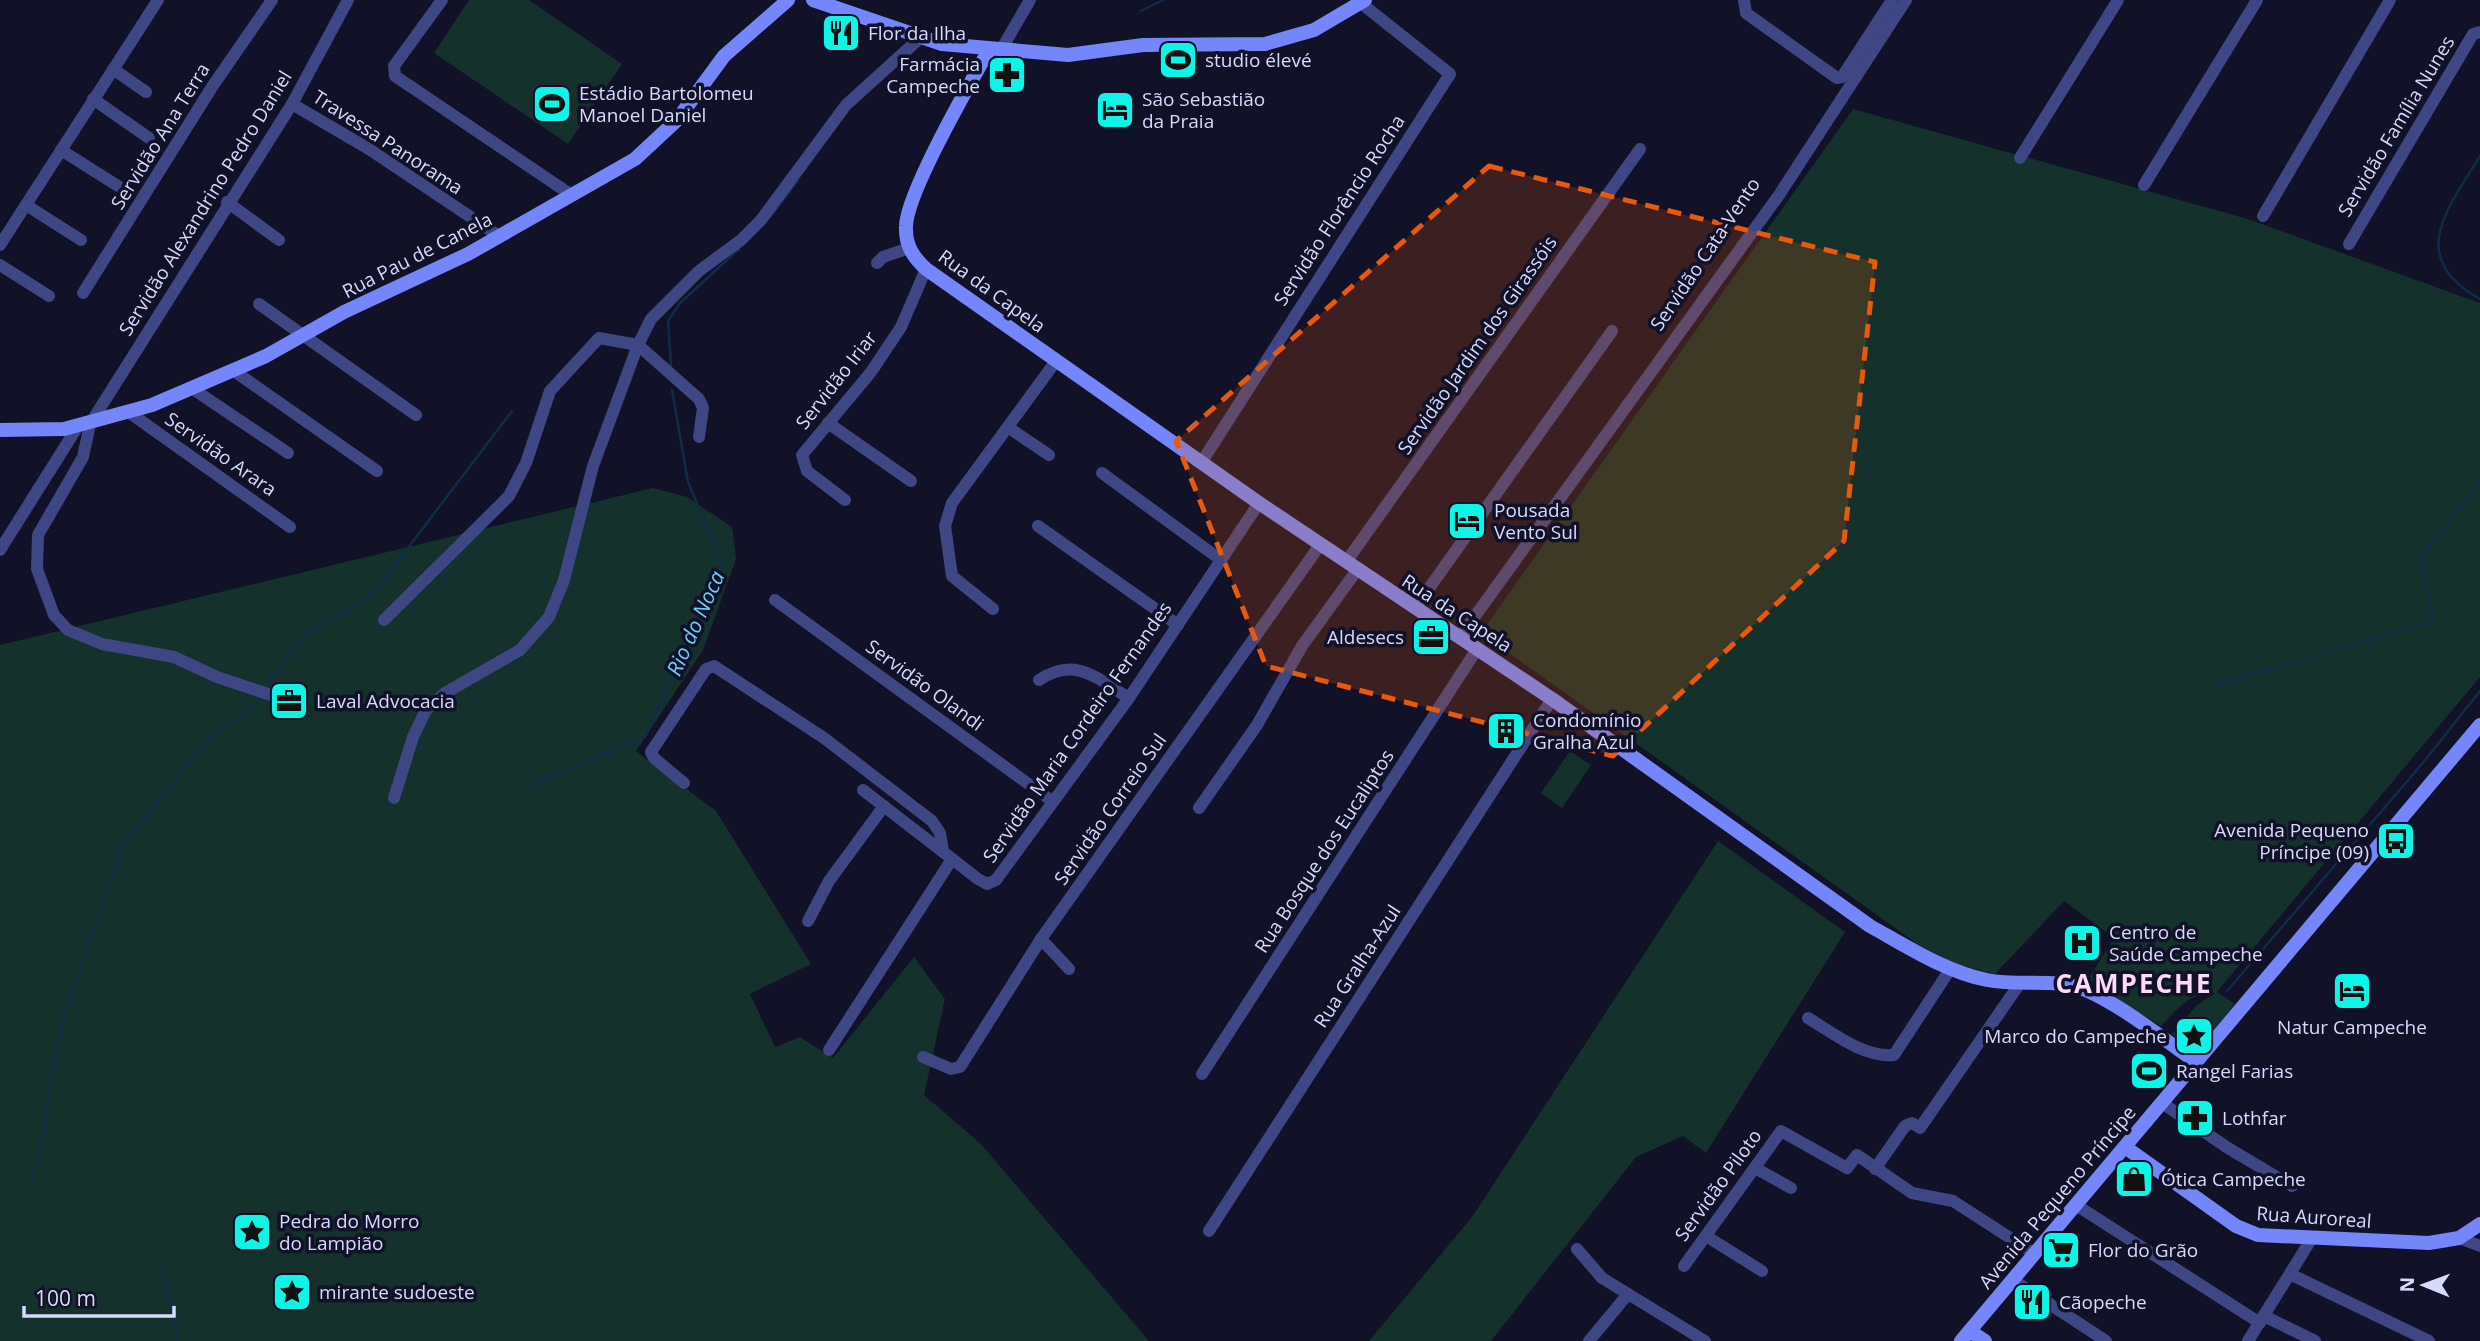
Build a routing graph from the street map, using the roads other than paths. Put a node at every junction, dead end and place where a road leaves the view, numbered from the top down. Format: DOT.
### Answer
graph roads {
  1 [pos="158,0"];
  2 [pos="272,0"];
  3 [pos="348,0"];
  4 [pos="442,0"];
  5 [pos="788,0"];
  6 [pos="813,0"];
  7 [pos="1030,0"];
  8 [pos="1744,0"];
  9 [pos="1892,0"];
  10 [pos="1906,0"];
  11 [pos="2118,0"];
  12 [pos="2257,0"];
  13 [pos="2390,0"];
  14 [pos="1363,1"];
  15 [pos="2480,32"];
  16 [pos="920,38"];
  17 [pos="995,50"];
  18 [pos="113,69"];
  19 [pos="146,92"];
  20 [pos="93,99"];
  21 [pos="292,104"];
  22 [pos="149,138"];
  23 [pos="1640,149"];
  24 [pos="61,150"];
  25 [pos="2020,158"];
  26 [pos="2144,185"];
  27 [pos="118,186"];
  28 [pos="570,194"];
  29 [pos="227,202"];
  30 [pos="26,205"];
  31 [pos="2263,215"];
  32 [pos="499,236"];
  33 [pos="81,240"];
  34 [pos="279,240"];
  35 [pos="2349,244"];
  36 [pos="0,245"];
  37 [pos="909,248"];
  38 [pos="877,263"];
  39 [pos="0,265"];
  40 [pos="926,268"];
  41 [pos="83,293"];
  42 [pos="49,296"];
  43 [pos="259,304"];
  44 [pos="1612,331"];
  45 [pos="303,335"];
  46 [pos="638,345"];
  47 [pos="1056,361"];
  48 [pos="234,371"];
  49 [pos="192,389"];
  50 [pos="130,413"];
  51 [pos="416,415"];
  52 [pos="828,422"];
  53 [pos="84,425"];
  54 [pos="1009,428"];
  55 [pos="0,430"];
  56 [pos="699,437"];
  57 [pos="288,453"];
  58 [pos="1049,454"];
  59 [pos="1201,463"];
  60 [pos="377,471"];
  61 [pos="1102,473"];
  62 [pos="911,481"];
  63 [pos="845,500"];
  64 [pos="1259,503"];
  65 [pos="1038,526"];
  66 [pos="290,527"];
  67 [pos="1320,545"];
  68 [pos="0,550"];
  69 [pos="1221,560"];
  70 [pos="1351,566"];
  71 [pos="775,600"];
  72 [pos="1415,608"];
  73 [pos="993,609"];
  74 [pos="384,620"];
  75 [pos="1178,625"];
  76 [pos="1460,637"];
  77 [pos="1477,649"];
  78 [pos="1039,680"];
  79 [pos="269,693"];
  80 [pos="1129,698"];
  81 [pos="1552,699"];
  82 [pos="2480,725"];
  83 [pos="684,783"];
  84 [pos="863,790"];
  85 [pos="394,798"];
  86 [pos="1052,801"];
  87 [pos="884,806"];
  88 [pos="1199,808"];
  89 [pos="948,855"];
  90 [pos="808,920"];
  91 [pos="1041,939"];
  92 [pos="1951,968"];
  93 [pos="1069,969"];
  94 [pos="2020,983"];
  95 [pos="1808,1018"];
  96 [pos="829,1050"];
  97 [pos="923,1057"];
  98 [pos="2196,1062"];
  99 [pos="1202,1074"];
  100 [pos="2162,1103"];
  101 [pos="2125,1147"];
  102 [pos="1755,1168"];
  103 [pos="1875,1169"];
  104 [pos="2292,1186"];
  105 [pos="1791,1188"];
  106 [pos="2076,1205"];
  107 [pos="2480,1224"];
  108 [pos="1209,1231"];
  109 [pos="1706,1236"];
  110 [pos="2463,1236"];
  111 [pos="2312,1238"];
  112 [pos="2480,1244"];
  113 [pos="1577,1249"];
  114 [pos="2035,1254"];
  115 [pos="1684,1266"];
  116 [pos="1762,1271"];
  117 [pos="2290,1274"];
  118 [pos="2013,1280"];
  119 [pos="1628,1294"];
  120 [pos="2262,1320"];
  121 [pos="1966,1336"];
  122 [pos="1588,1341"];
  123 [pos="1705,1341"];
  124 [pos="1985,1341"];
  125 [pos="2106,1341"];
  126 [pos="2248,1341"];
  127 [pos="2315,1341"];
  128 [pos="2429,1341"];
  1 -- 18 [label="street"];
  2 -- 41 [label="street, Servidão Ana Terra"];
  3 -- 21 [label="street, Servidão Alexandrino Pedro Daniel"];
  4 -- 28 [label="street"];
  5 -- 28 [label="main road, Rua Pau de Canela"];
  6 -- 16 [label="main road"];
  7 -- 17 [label="street"];
  8 -- 9 [label="street"];
  10 -- 76 [label="street, Servidão Cata-Vento"];
  11 -- 25 [label="street"];
  12 -- 26 [label="street"];
  13 -- 31 [label="street"];
  14 -- 17 [label="main road"];
  14 -- 59 [label="street, Servidão Florêncio Rocha"];
  15 -- 35 [label="street, Servidão Família Nunes"];
  16 -- 17 [label="main road"];
  16 -- 46 [label="street"];
  17 -- 37 [label="main road"];
  18 -- 19 [label="street"];
  18 -- 20 [label="street"];
  20 -- 22 [label="street"];
  20 -- 24 [label="street"];
  21 -- 29 [label="street, Servidão Alexandrino Pedro Daniel"];
  21 -- 32 [label="street, Travessa Panorama"];
  23 -- 70 [label="street, Servidão Jardim dos Girassóis"];
  24 -- 27 [label="street"];
  24 -- 30 [label="street"];
  28 -- 32 [label="main road, Rua Pau de Canela"];
  29 -- 34 [label="street"];
  29 -- 53 [label="street, Servidão Alexandrino Pedro Daniel"];
  30 -- 33 [label="street"];
  30 -- 36 [label="street"];
  32 -- 45 [label="main road, Rua Pau de Canela"];
  37 -- 38 [label="street"];
  37 -- 40 [label="main road, Rua da Capela"];
  39 -- 42 [label="street"];
  40 -- 47 [label="main road, Rua da Capela"];
  40 -- 52 [label="street, Servidão Iriar"];
  43 -- 45 [label="street"];
  44 -- 72 [label="street"];
  45 -- 48 [label="main road, Rua Pau de Canela"];
  45 -- 51 [label="street"];
  46 -- 56 [label="street"];
  46 -- 74 [label="street"];
  46 -- 85 [label="street"];
  47 -- 54 [label="street"];
  47 -- 59 [label="main road, Rua da Capela"];
  48 -- 49 [label="main road, Rua Pau de Canela"];
  48 -- 60 [label="street"];
  49 -- 50 [label="main road, Rua Pau de Canela"];
  49 -- 57 [label="street"];
  50 -- 53 [label="main road, Rua Pau de Canela"];
  50 -- 66 [label="street, Servidão Arara"];
  52 -- 62 [label="street"];
  52 -- 63 [label="street, Servidão Iriar"];
  53 -- 55 [label="main road, Rua Pau de Canela"];
  53 -- 68 [label="street, Servidão Alexandrino Pedro Daniel"];
  53 -- 79 [label="street"];
  54 -- 58 [label="street"];
  54 -- 73 [label="street"];
  59 -- 64 [label="main road, Rua da Capela"];
  61 -- 69 [label="street"];
  64 -- 67 [label="main road, Rua da Capela"];
  64 -- 69 [label="street, Servidão Maria Cordeiro Fernandes"];
  65 -- 75 [label="street"];
  67 -- 70 [label="main road, Rua da Capela"];
  67 -- 91 [label="street, Servidão Correio Sul"];
  69 -- 75 [label="street, Servidão Maria Cordeiro Fernandes"];
  70 -- 72 [label="main road, Rua da Capela"];
  70 -- 88 [label="street, Servidão Jardim dos Girassóis"];
  71 -- 86 [label="street, Servidão Olandi"];
  72 -- 76 [label="main road, Rua da Capela"];
  75 -- 80 [label="street, Servidão Maria Cordeiro Fernandes"];
  76 -- 77 [label="main road, Rua da Capela"];
  77 -- 81 [label="main road, Rua da Capela"];
  77 -- 99 [label="street, Rua Bosque dos Eucaliptos"];
  78 -- 80 [label="street"];
  80 -- 86 [label="street, Servidão Maria Cordeiro Fernandes"];
  81 -- 92 [label="main road, Rua da Capela"];
  81 -- 108 [label="street, Rua Gralha-Azul"];
  82 -- 98 [label="main road, Avenida Pequeno Príncipe"];
  83 -- 89 [label="street"];
  84 -- 87 [label="street, Servidão Maria Cordeiro Fernandes"];
  86 -- 89 [label="street, Servidão Maria Cordeiro Fernandes"];
  87 -- 89 [label="street, Servidão Maria Cordeiro Fernandes"];
  87 -- 90 [label="street"];
  89 -- 96 [label="street"];
  91 -- 93 [label="street"];
  91 -- 97 [label="street, Servidão Correio Sul"];
  92 -- 94 [label="main road, Rua da Capela"];
  92 -- 95 [label="street"];
  94 -- 98 [label="main road, Rua da Capela"];
  94 -- 103 [label="street"];
  98 -- 100 [label="main road, Avenida Pequeno Príncipe"];
  100 -- 101 [label="main road, Avenida Pequeno Príncipe"];
  100 -- 104 [label="street"];
  101 -- 106 [label="main road, Avenida Pequeno Príncipe"];
  101 -- 111 [label="main road, Rua Auroreal"];
  102 -- 103 [label="street, Servidão Piloto"];
  102 -- 105 [label="street"];
  102 -- 109 [label="street, Servidão Piloto"];
  103 -- 114 [label="street, Servidão Piloto"];
  106 -- 114 [label="main road, Avenida Pequeno Príncipe"];
  106 -- 120 [label="street"];
  107 -- 110 [label="main road, Rua Auroreal"];
  109 -- 115 [label="street, Servidão Piloto"];
  109 -- 116 [label="street"];
  110 -- 111 [label="main road, Rua Auroreal"];
  110 -- 112 [label="street"];
  111 -- 117 [label="street"];
  113 -- 119 [label="street"];
  114 -- 118 [label="main road, Avenida Pequeno Príncipe"];
  117 -- 120 [label="street"];
  117 -- 128 [label="street"];
  118 -- 121 [label="main road, Avenida Pequeno Príncipe"];
  118 -- 125 [label="street"];
  119 -- 122 [label="street"];
  119 -- 123 [label="street"];
  120 -- 126 [label="street"];
  120 -- 127 [label="street"];
  121 -- 124 [label="main road"];
}
